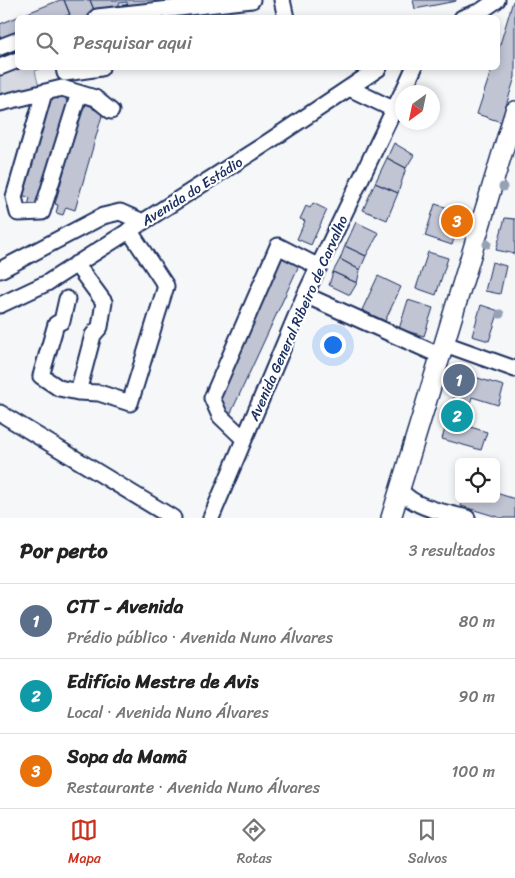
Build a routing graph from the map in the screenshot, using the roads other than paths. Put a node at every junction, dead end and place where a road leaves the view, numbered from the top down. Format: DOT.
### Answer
graph roads {
  1 [pos="252,0"];
  2 [pos="282,0"];
  3 [pos="497,0"];
  4 [pos="133,15"];
  5 [pos="285,15"];
  6 [pos="470,15"];
  7 [pos="15,41"];
  8 [pos="0,47"];
  9 [pos="15,61"];
  10 [pos="0,67"];
  11 [pos="64,70"];
  12 [pos="87,70"];
  13 [pos="376,70"];
  14 [pos="412,70"];
  15 [pos="406,85"];
  16 [pos="349,88"];
  17 [pos="44,93"];
  18 [pos="79,93"];
  19 [pos="0,103"];
  20 [pos="395,110"];
  21 [pos="515,111"];
  22 [pos="111,112"];
  23 [pos="143,222"];
  24 [pos="129,230"];
  25 [pos="76,264"];
  26 [pos="318,267"];
  27 [pos="0,270"];
  28 [pos="305,294"];
  29 [pos="67,299"];
  30 [pos="0,305"];
  31 [pos="443,350"];
  32 [pos="515,369"];
  33 [pos="78,392"];
  34 [pos="0,413"];
  35 [pos="244,439"];
  36 [pos="400,490"];
  37 [pos="173,518"];
  38 [pos="211,518"];
  39 [pos="391,518"];
  40 [pos="467,518"];
  1 -- 4 [label="street"];
  2 -- 5 [label="street"];
  3 -- 6 [label="street"];
  7 -- 8 [label="street"];
  9 -- 10 [label="street"];
  11 -- 12 [label="street"];
  13 -- 16 [label="street, Avenida do Estádio"];
  14 -- 15 [label="street, Avenida General Ribeiro de Carvalho"];
  16 -- 20 [label="street"];
  16 -- 23 [label="street, Avenida do Estádio"];
  17 -- 18 [label="street"];
  17 -- 18 [label="street"];
  17 -- 19 [label="street"];
  18 -- 22 [label="street"];
  20 -- 26 [label="street, Avenida General Ribeiro de Carvalho"];
  21 -- 31 [label="main road"];
  23 -- 24 [label="street, Avenida do Estádio"];
  23 -- 27 [label="street"];
  24 -- 25 [label="street, Avenida do Estádio"];
  24 -- 33 [label="street"];
  25 -- 30 [label="street, Avenida do Estádio"];
  25 -- 33 [label="street"];
  26 -- 28 [label="street, Avenida General Ribeiro de Carvalho"];
  26 -- 35 [label="street"];
  28 -- 31 [label="street"];
  28 -- 35 [label="street, Avenida General Ribeiro de Carvalho"];
  29 -- 33 [label="street"];
  31 -- 32 [label="street"];
  31 -- 36 [label="main road"];
  34 -- 37 [label="street"];
  35 -- 38 [label="street, Avenida General Ribeiro de Carvalho"];
  36 -- 39 [label="main road"];
  36 -- 40 [label="street"];
}
